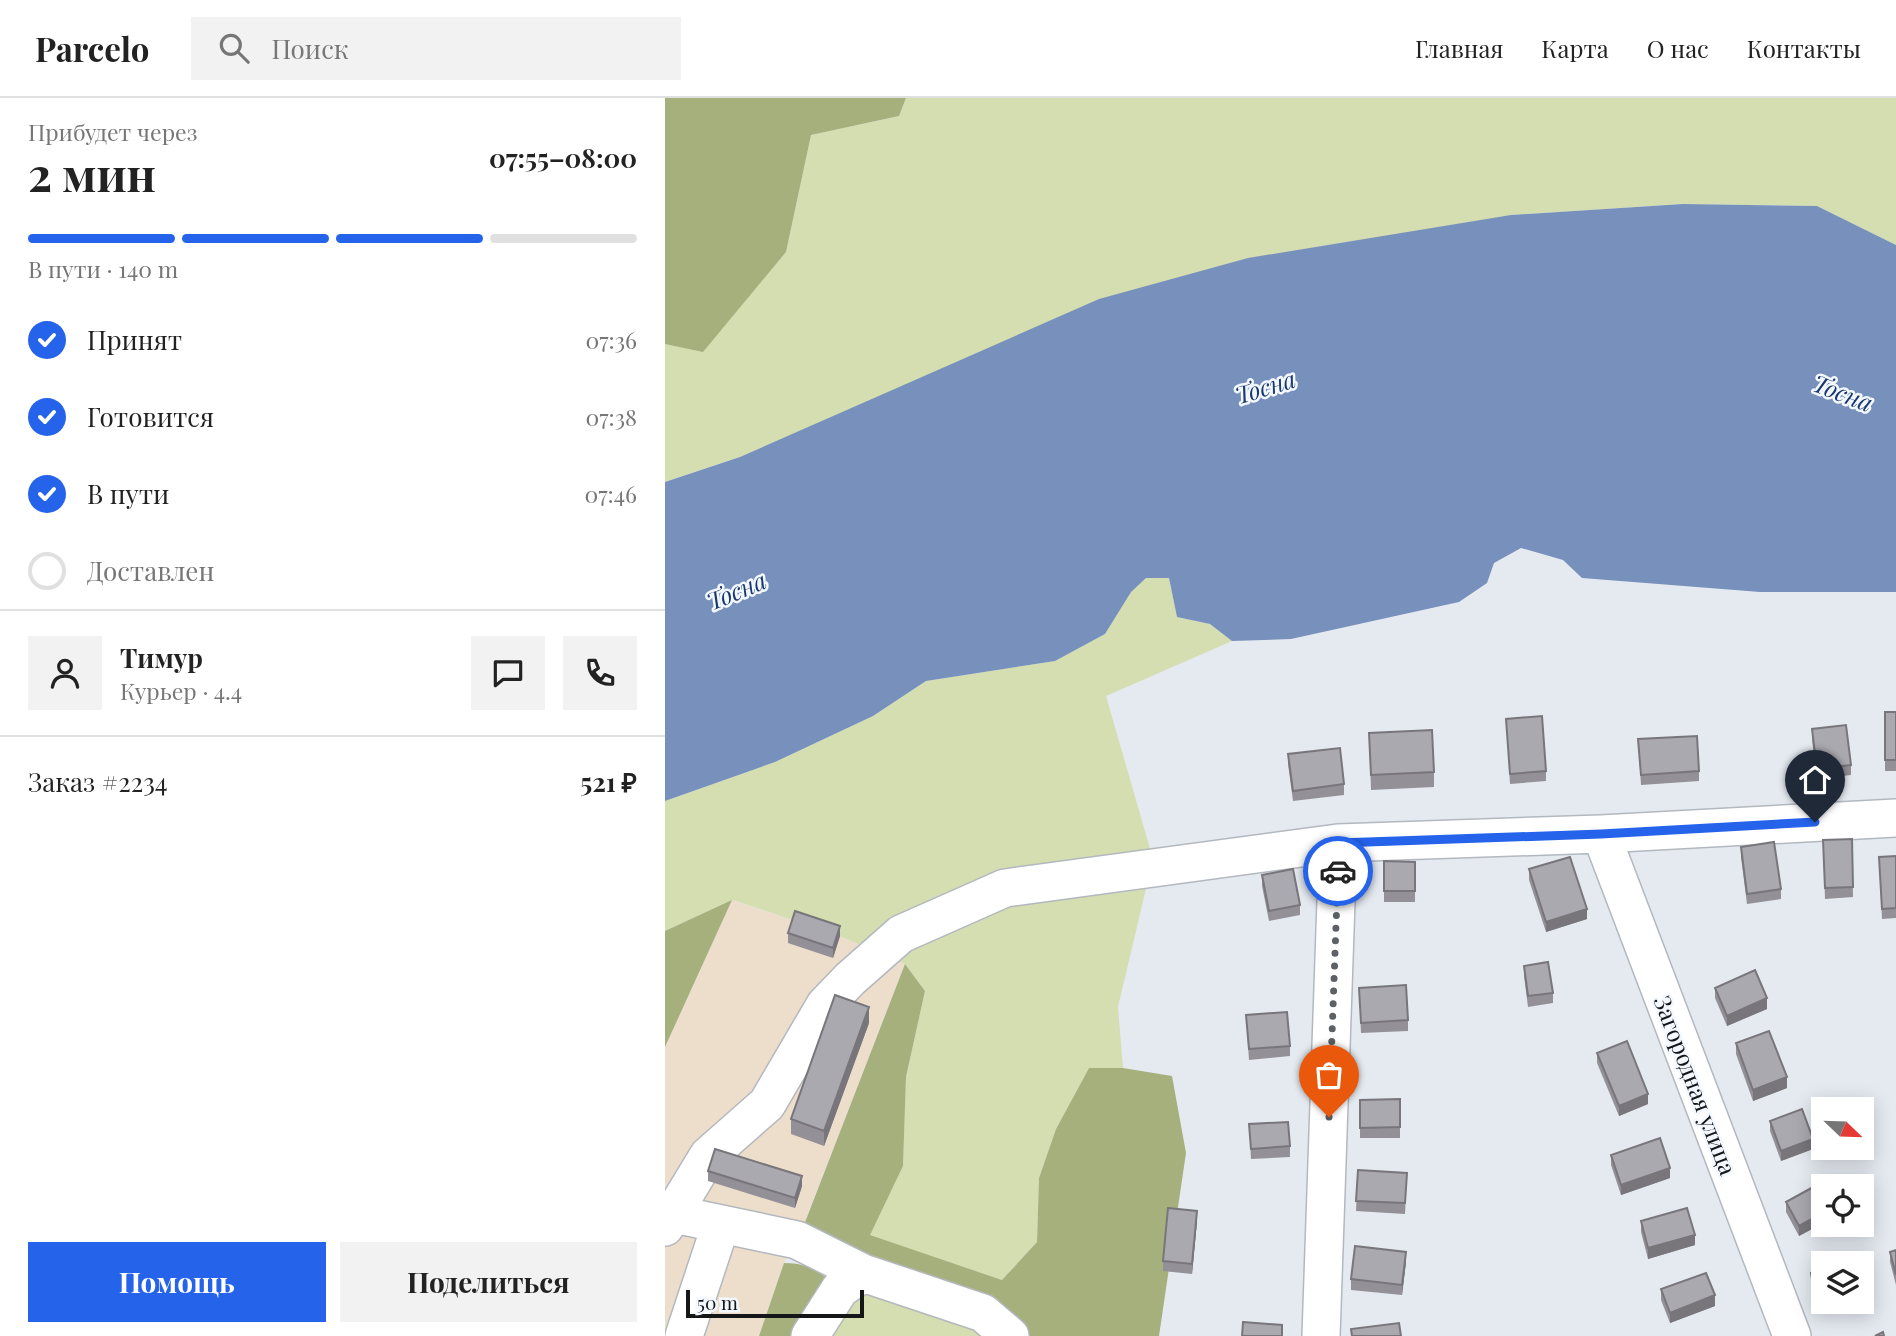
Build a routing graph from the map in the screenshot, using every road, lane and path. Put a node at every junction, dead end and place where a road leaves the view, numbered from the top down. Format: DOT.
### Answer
graph roads {
  1 [pos="1896,818"];
  2 [pos="1601,834"];
  3 [pos="1338,843"];
  4 [pos="670,1221"];
  5 [pos="721,1224"];
  6 [pos="863,1273"];
  7 [pos="684,1336"];
  8 [pos="810,1336"];
  9 [pos="1010,1336"];
  10 [pos="1321,1336"];
  11 [pos="1792,1336"];
  1 -- 2 [label="street"];
  2 -- 3 [label="street"];
  2 -- 11 [label="street, Загородная улица"];
  3 -- 4 [label="street"];
  3 -- 10 [label="street"];
  4 -- 5 [label="street"];
  5 -- 6 [label="street"];
  5 -- 7 [label="street"];
  6 -- 8 [label="street"];
  6 -- 9 [label="street"];
}
